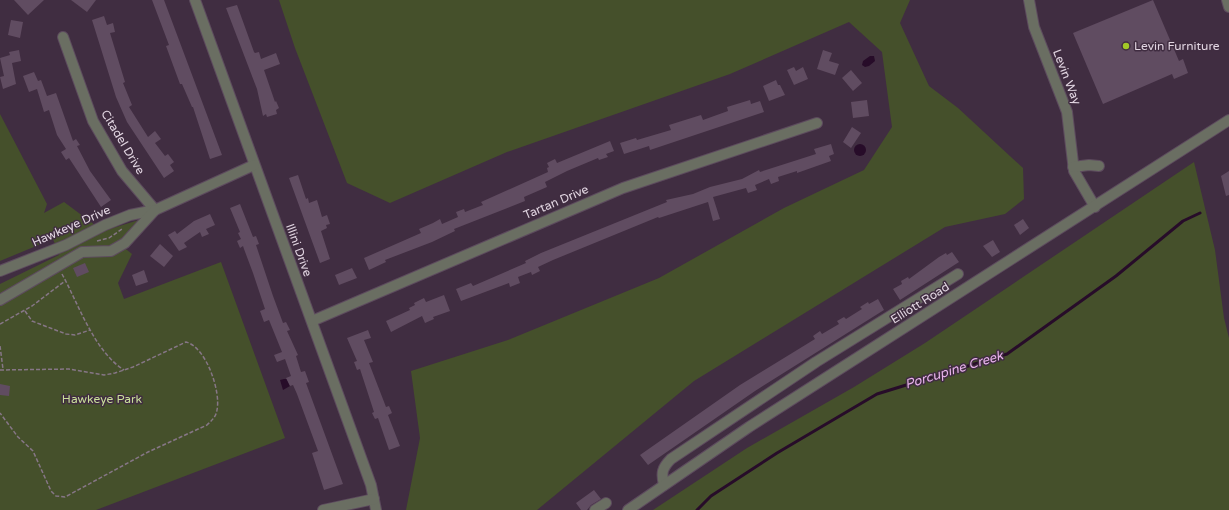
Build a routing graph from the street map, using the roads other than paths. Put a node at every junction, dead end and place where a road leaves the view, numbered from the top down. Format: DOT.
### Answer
graph roads {
  1 [pos="195,0"];
  2 [pos="1029,0"];
  3 [pos="1227,0"];
  4 [pos="1229,7"];
  5 [pos="63,37"];
  6 [pos="817,122"];
  7 [pos="1228,124"];
  8 [pos="254,165"];
  9 [pos="1100,166"];
  10 [pos="1073,167"];
  11 [pos="1095,207"];
  12 [pos="154,210"];
  13 [pos="0,271"];
  14 [pos="958,274"];
  15 [pos="0,300"];
  16 [pos="914,300"];
  17 [pos="924,316"];
  18 [pos="312,321"];
  19 [pos="664,485"];
  20 [pos="374,499"];
  21 [pos="606,503"];
  22 [pos="323,510"];
  23 [pos="376,510"];
  24 [pos="596,510"];
  25 [pos="628,510"];
  1 -- 8 [label="street, Illini Drive"];
  2 -- 10 [label="street, Levin Way"];
  3 -- 4 [label="street"];
  5 -- 12 [label="street, Citadel Drive"];
  6 -- 18 [label="street, Tartan Drive"];
  7 -- 11 [label="street, Elliott Road"];
  8 -- 12 [label="street, Hawkeye Drive"];
  8 -- 18 [label="street, Illini Drive"];
  9 -- 10 [label="street"];
  10 -- 11 [label="street, Levin Way"];
  11 -- 17 [label="street, Elliott Road"];
  12 -- 13 [label="street, Hawkeye Drive"];
  12 -- 15 [label="street, Hawkeye Drive"];
  14 -- 16 [label="street"];
  16 -- 17 [label="street"];
  16 -- 19 [label="street"];
  17 -- 19 [label="street, Elliott Road"];
  18 -- 20 [label="street, Illini Drive"];
  19 -- 25 [label="street, Elliott Road"];
  20 -- 22 [label="street"];
  20 -- 23 [label="street, Illini Drive"];
  21 -- 24 [label="street"];
}
